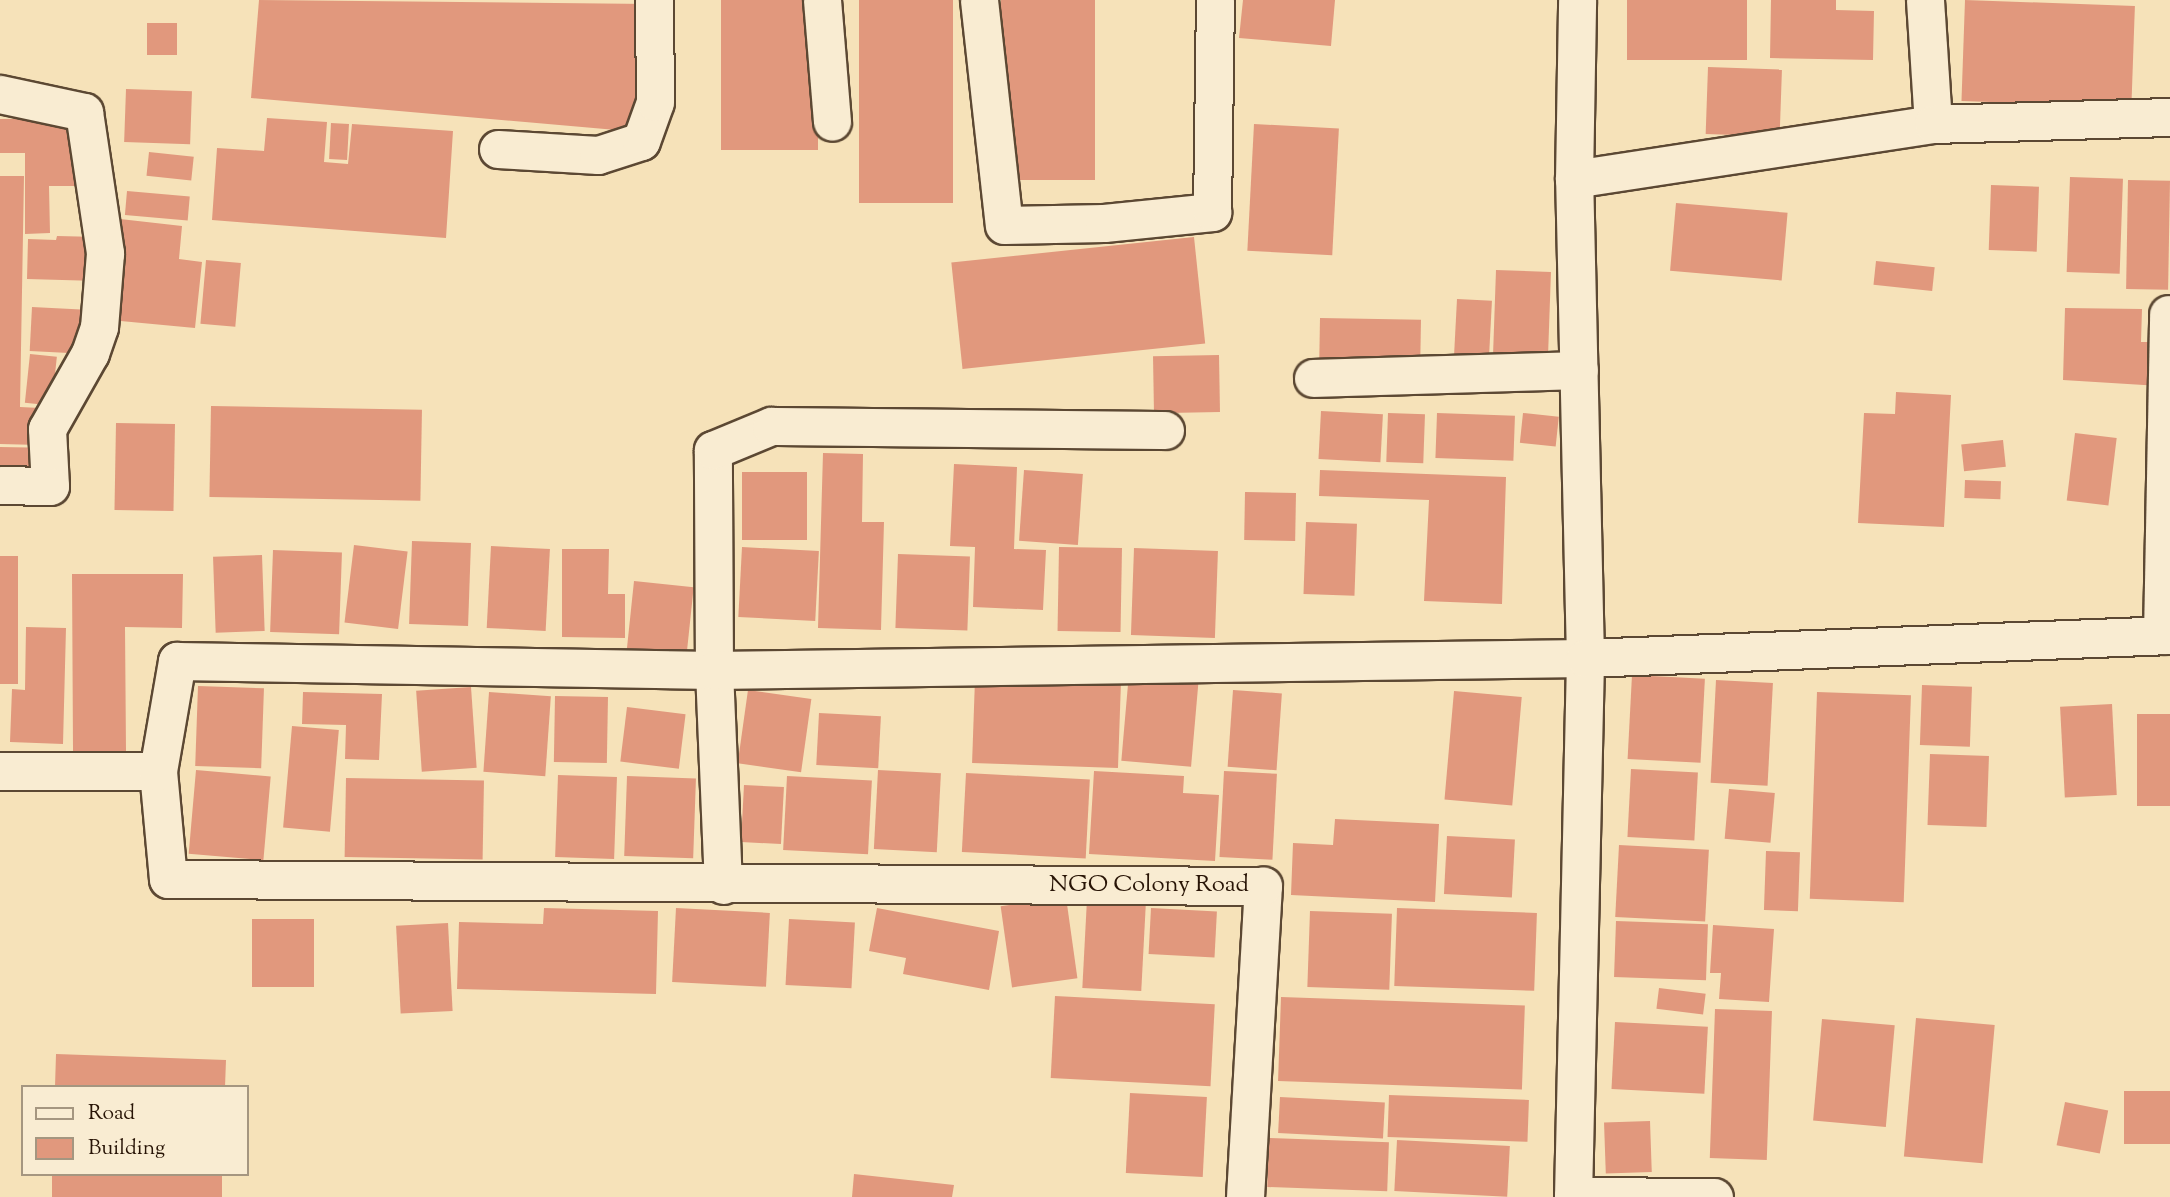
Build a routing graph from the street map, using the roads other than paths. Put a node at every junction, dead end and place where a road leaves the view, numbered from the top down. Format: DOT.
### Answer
graph roads {
  1 [pos="654,0"];
  2 [pos="821,0"];
  3 [pos="979,0"];
  4 [pos="1215,0"];
  5 [pos="1577,0"];
  6 [pos="1925,0"];
  7 [pos="0,94"];
  8 [pos="2170,117"];
  9 [pos="832,122"];
  10 [pos="1933,124"];
  11 [pos="498,149"];
  12 [pos="1574,179"];
  13 [pos="2168,314"];
  14 [pos="1579,370"];
  15 [pos="1313,378"];
  16 [pos="1165,430"];
  17 [pos="0,485"];
  18 [pos="2166,635"];
  19 [pos="1585,658"];
  20 [pos="714,670"];
  21 [pos="0,771"];
  22 [pos="158,771"];
  23 [pos="723,885"];
  24 [pos="1573,1196"];
  25 [pos="1245,1197"];
  26 [pos="1714,1197"];
  1 -- 11 [label="street"];
  2 -- 9 [label="street"];
  3 -- 4 [label="street"];
  5 -- 12 [label="street"];
  6 -- 10 [label="street"];
  7 -- 17 [label="street"];
  8 -- 10 [label="street"];
  10 -- 12 [label="street"];
  12 -- 14 [label="street"];
  13 -- 18 [label="street"];
  14 -- 15 [label="street"];
  14 -- 19 [label="street"];
  16 -- 20 [label="street"];
  18 -- 19 [label="street"];
  19 -- 20 [label="street"];
  19 -- 24 [label="street"];
  20 -- 22 [label="street"];
  20 -- 23 [label="street"];
  21 -- 22 [label="street"];
  22 -- 23 [label="street"];
  23 -- 25 [label="street, NGO Colony Road"];
  24 -- 26 [label="street"];
}
